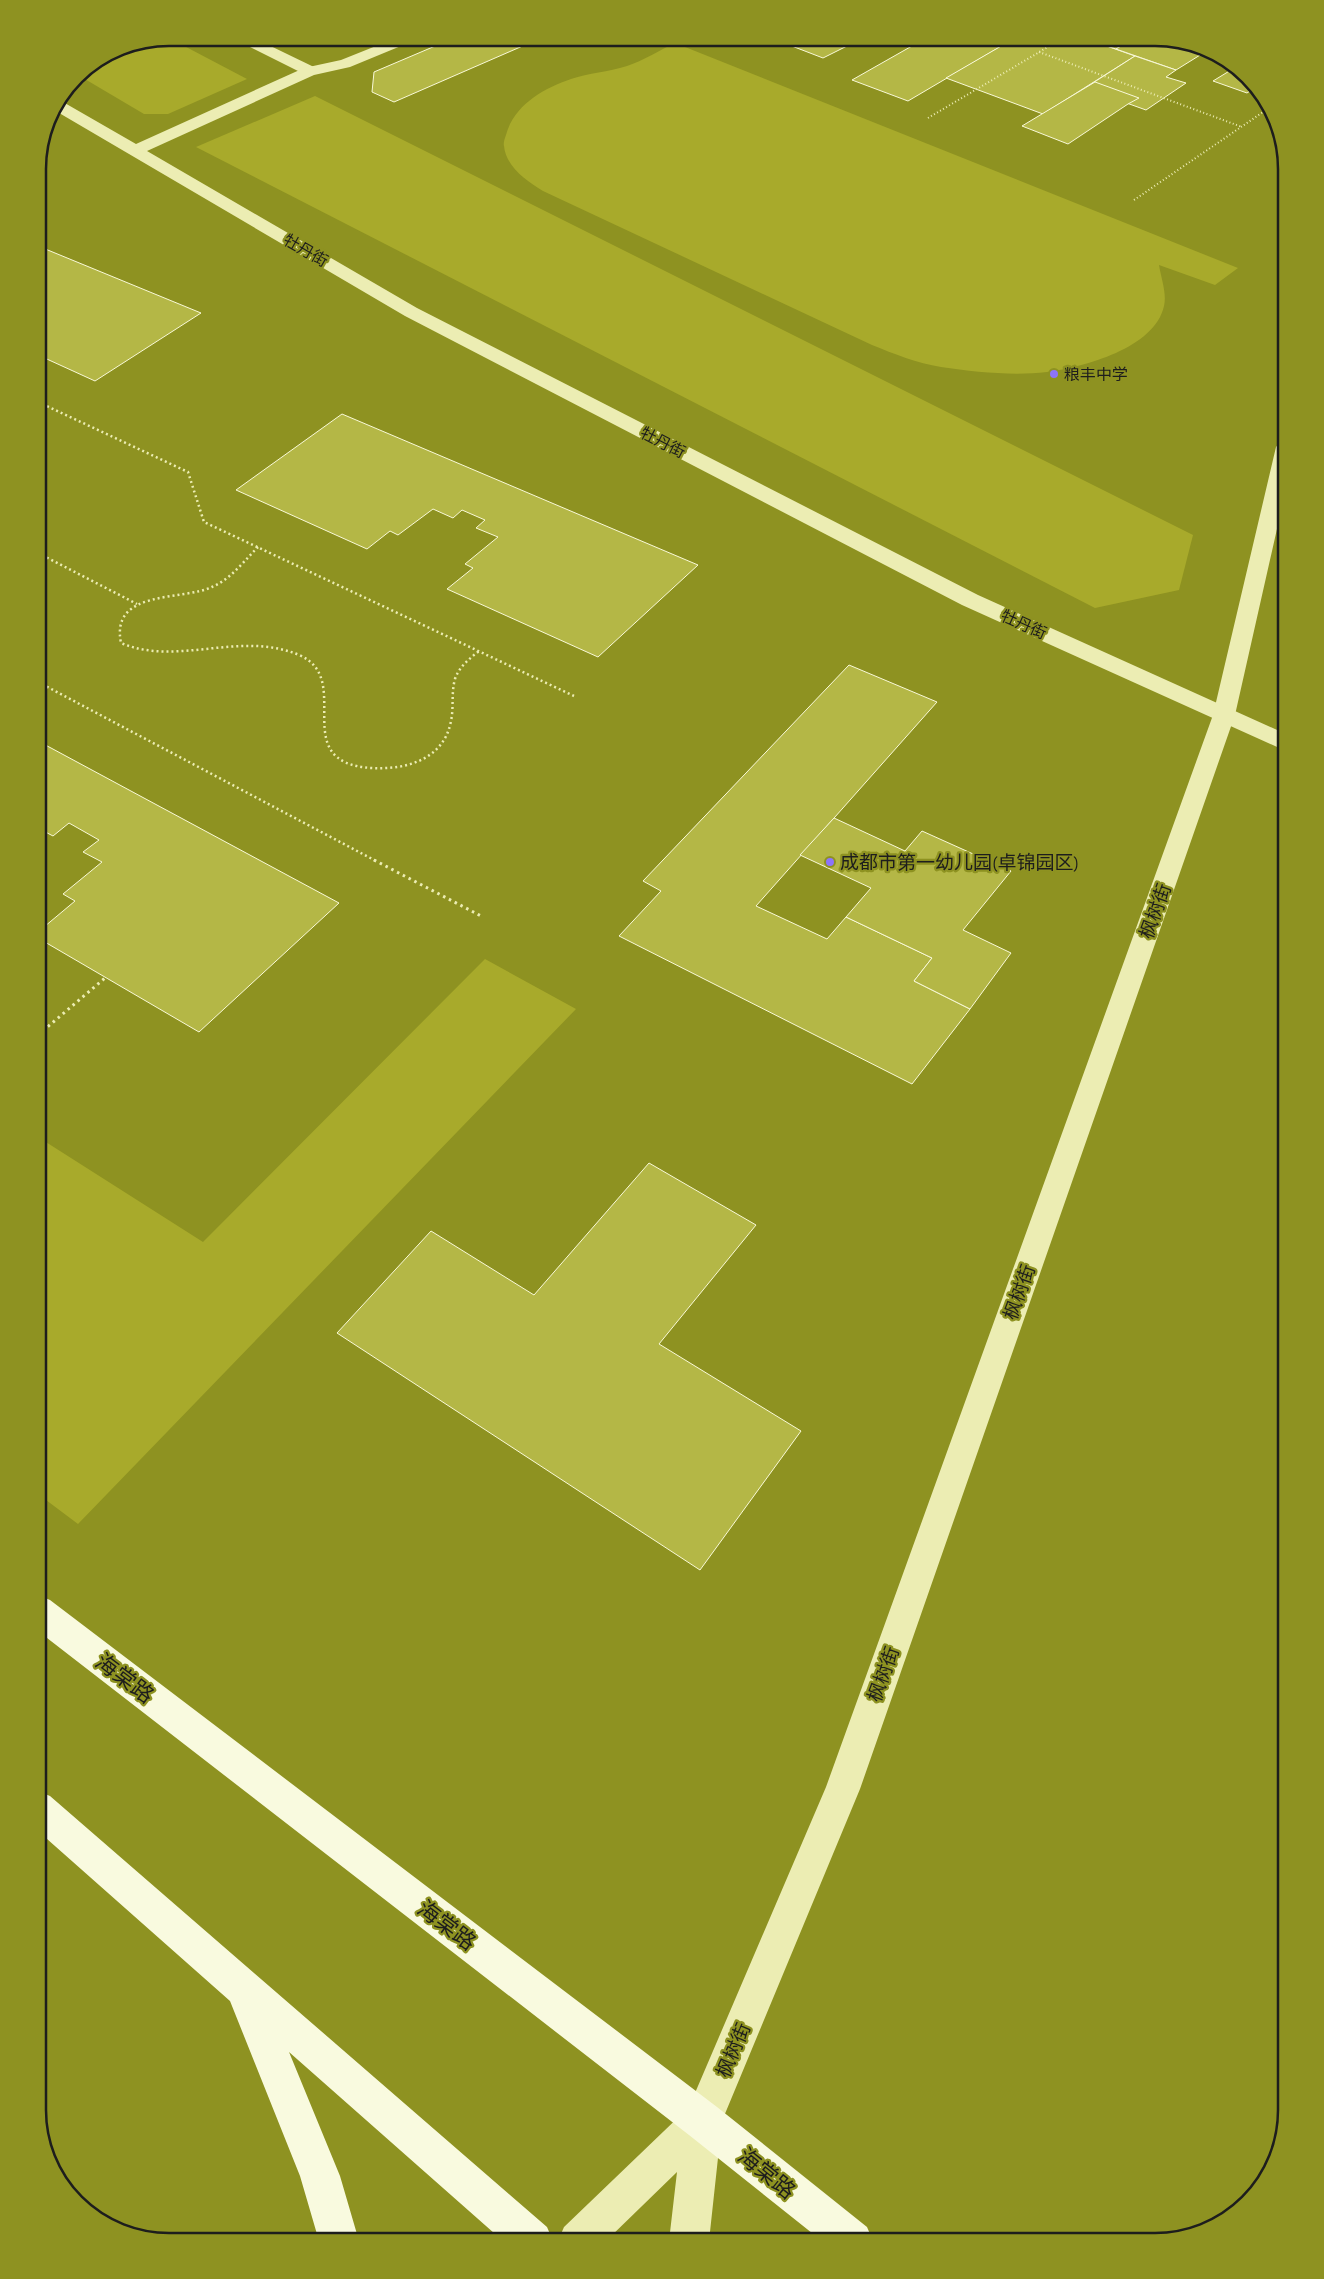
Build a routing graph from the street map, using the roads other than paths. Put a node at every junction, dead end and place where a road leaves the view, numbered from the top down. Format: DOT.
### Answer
graph roads {
  1 [pos="261,47"];
  2 [pos="386,47"];
  3 [pos="310,71"];
  4 [pos="63,108"];
  5 [pos="136,150"];
  6 [pos="1278,482"];
  7 [pos="1224,715"];
  8 [pos="1278,739"];
  9 [pos="46,1617"];
  10 [pos="46,1815"];
  11 [pos="246,1992"];
  12 [pos="703,2122"];
  13 [pos="336,2232"];
  14 [pos="523,2232"];
  15 [pos="587,2232"];
  16 [pos="690,2233"];
  17 [pos="843,2233"];
  1 -- 3 [label="street"];
  2 -- 3 [label="street"];
  3 -- 5 [label="street"];
  4 -- 5 [label="street, 牡丹街"];
  5 -- 7 [label="street, 牡丹街"];
  6 -- 7 [label="street, 枫树街"];
  7 -- 8 [label="street, 牡丹街"];
  7 -- 12 [label="street, 枫树街"];
  9 -- 12 [label="main road, 海棠路"];
  10 -- 11 [label="main road"];
  11 -- 13 [label="main road"];
  11 -- 14 [label="main road"];
  12 -- 15 [label="street, 枫树街"];
  12 -- 16 [label="street, 枫树街"];
  12 -- 17 [label="main road, 海棠路"];
}
